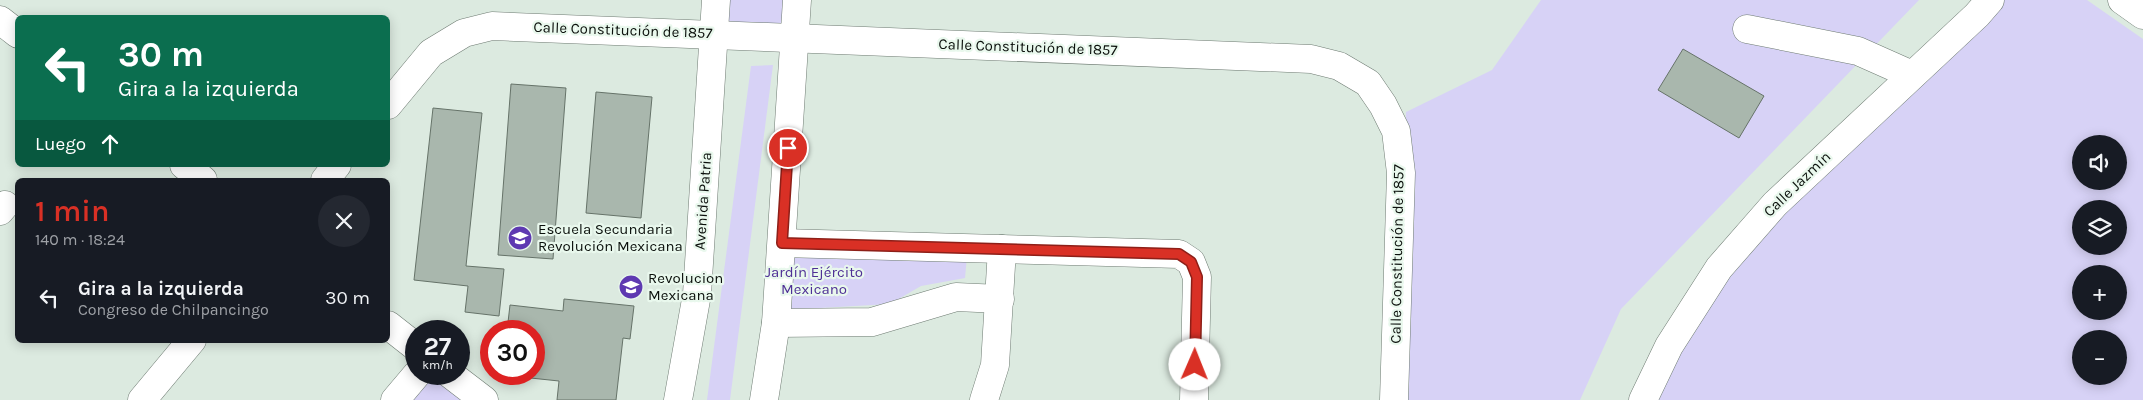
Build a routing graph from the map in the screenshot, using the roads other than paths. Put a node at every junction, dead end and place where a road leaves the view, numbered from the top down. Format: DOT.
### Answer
graph roads {
  1 [pos="716,0"];
  2 [pos="798,0"];
  3 [pos="1990,0"];
  4 [pos="2122,0"];
  5 [pos="2143,15"];
  6 [pos="0,20"];
  7 [pos="1747,29"];
  8 [pos="15,32"];
  9 [pos="714,34"];
  10 [pos="795,37"];
  11 [pos="1912,75"];
  12 [pos="390,103"];
  13 [pos="187,167"];
  14 [pos="335,167"];
  15 [pos="200,178"];
  16 [pos="327,178"];
  17 [pos="782,243"];
  18 [pos="1002,249"];
  19 [pos="1000,299"];
  20 [pos="776,323"];
  21 [pos="390,327"];
  22 [pos="405,338"];
  23 [pos="190,343"];
  24 [pos="995,365"];
  25 [pos="407,385"];
  26 [pos="464,385"];
  27 [pos="142,400"];
  28 [pos="394,400"];
  29 [pos="484,400"];
  30 [pos="678,400"];
  31 [pos="764,400"];
  32 [pos="984,400"];
  33 [pos="1005,400"];
  34 [pos="1194,400"];
  35 [pos="1394,400"];
  36 [pos="1643,400"];
  1 -- 9 [label="street, Avenida Patria"];
  2 -- 10 [label="street"];
  3 -- 11 [label="street, Calle Jazmín"];
  4 -- 5 [label="street"];
  6 -- 8 [label="street"];
  7 -- 11 [label="street"];
  9 -- 10 [label="street, Calle Constitución de 1857"];
  9 -- 12 [label="street, Calle Constitución de 1857"];
  9 -- 30 [label="street, Avenida Patria"];
  10 -- 17 [label="street"];
  10 -- 35 [label="street, Calle Constitución de 1857"];
  11 -- 36 [label="street, Calle Jazmín"];
  13 -- 15 [label="street"];
  14 -- 16 [label="street"];
  17 -- 18 [label="street"];
  17 -- 20 [label="street"];
  18 -- 19 [label="street"];
  18 -- 34 [label="street"];
  19 -- 20 [label="street"];
  19 -- 24 [label="street"];
  20 -- 31 [label="street"];
  21 -- 22 [label="street"];
  23 -- 27 [label="street"];
  24 -- 32 [label="street"];
  24 -- 33 [label="street"];
  25 -- 28 [label="street"];
  26 -- 29 [label="street"];
}
